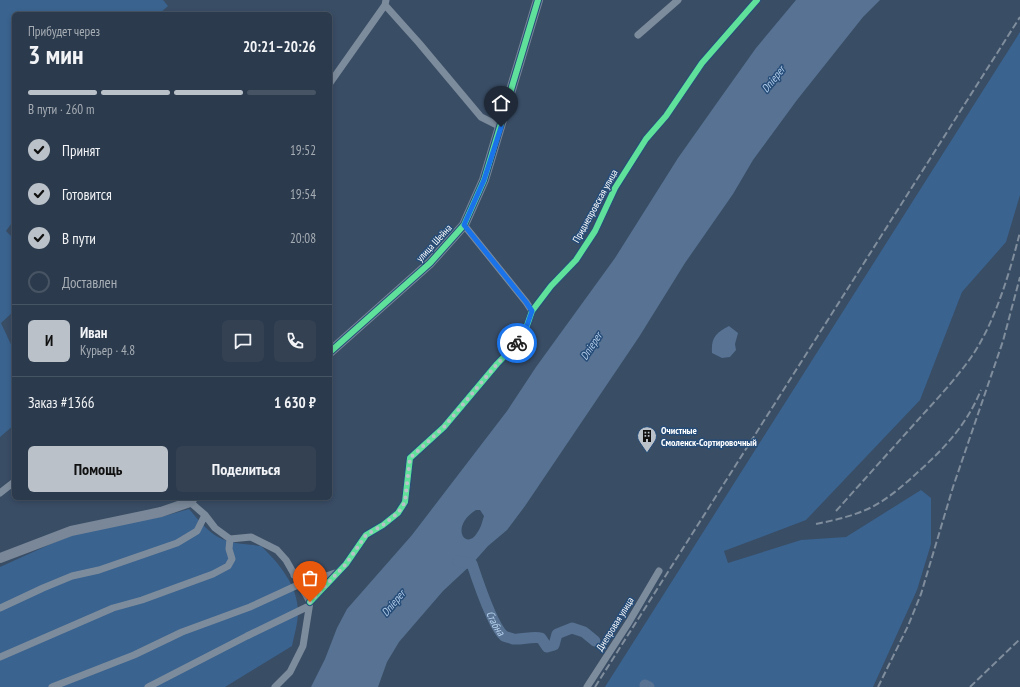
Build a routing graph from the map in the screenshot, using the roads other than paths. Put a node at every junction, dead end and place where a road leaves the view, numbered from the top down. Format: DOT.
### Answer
graph roads {
  1 [pos="538,0"];
  2 [pos="678,0"];
  3 [pos="757,0"];
  4 [pos="385,2"];
  5 [pos="638,35"];
  6 [pos="332,79"];
  7 [pos="501,127"];
  8 [pos="464,225"];
  9 [pos="532,311"];
  10 [pos="332,350"];
  11 [pos="12,484"];
  12 [pos="0,493"];
  13 [pos="191,500"];
  14 [pos="205,515"];
  15 [pos="230,539"];
  16 [pos="0,558"];
  17 [pos="659,571"];
  18 [pos="337,573"];
  19 [pos="294,575"];
  20 [pos="300,584"];
  21 [pos="310,604"];
  22 [pos="0,608"];
  23 [pos="0,657"];
  24 [pos="52,687"];
  25 [pos="148,687"];
  26 [pos="275,687"];
  27 [pos="587,687"];
  1 -- 7 [label="street, улица Шейна"];
  2 -- 5 [label="street"];
  3 -- 9 [label="street, Приднепровская улица"];
  4 -- 6 [label="street"];
  4 -- 7 [label="street"];
  7 -- 8 [label="street, улица Шейна"];
  8 -- 9 [label="street"];
  8 -- 10 [label="street, улица Шейна"];
  9 -- 18 [label="street, Приднепровская улица"];
  11 -- 12 [label="street"];
  13 -- 14 [label="street"];
  13 -- 16 [label="street"];
  14 -- 15 [label="street"];
  14 -- 22 [label="street"];
  15 -- 19 [label="street"];
  15 -- 23 [label="street"];
  17 -- 27 [label="street, Днепровая улица"];
  18 -- 19 [label="street"];
  18 -- 21 [label="street, Приднепровская улица"];
  19 -- 20 [label="street"];
  20 -- 21 [label="street"];
  20 -- 24 [label="street"];
  21 -- 25 [label="street"];
  21 -- 26 [label="street"];
}
